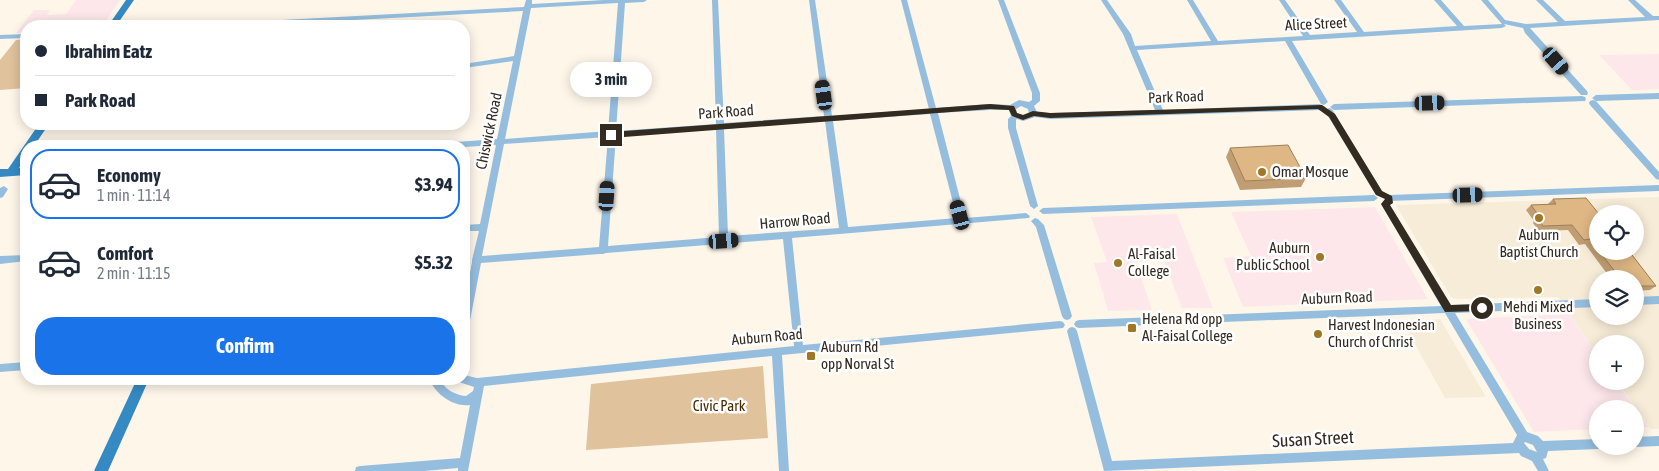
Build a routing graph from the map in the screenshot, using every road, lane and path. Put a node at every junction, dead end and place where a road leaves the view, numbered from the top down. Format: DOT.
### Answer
graph roads {
  1 [pos="130,0"];
  2 [pos="644,0"];
  3 [pos="715,0"];
  4 [pos="812,0"];
  5 [pos="904,0"];
  6 [pos="1001,0"];
  7 [pos="1104,0"];
  8 [pos="1190,0"];
  9 [pos="1282,0"];
  10 [pos="1337,0"];
  11 [pos="1437,0"];
  12 [pos="1484,0"];
  13 [pos="1539,0"];
  14 [pos="1631,0"];
  15 [pos="621,1"];
  16 [pos="528,5"];
  17 [pos="1655,18"];
  18 [pos="116,20"];
  19 [pos="297,20"];
  20 [pos="1563,23"];
  21 [pos="1502,24"];
  22 [pos="1463,29"];
  23 [pos="1527,29"];
  24 [pos="1363,35"];
  25 [pos="20,36"];
  26 [pos="0,37"];
  27 [pos="1308,38"];
  28 [pos="1287,39"];
  29 [pos="1216,43"];
  30 [pos="1132,48"];
  31 [pos="518,58"];
  32 [pos="470,65"];
  33 [pos="1583,96"];
  34 [pos="1659,96"];
  35 [pos="1595,101"];
  36 [pos="1322,104"];
  37 [pos="1331,109"];
  38 [pos="1031,110"];
  39 [pos="932,112"];
  40 [pos="1014,112"];
  41 [pos="1160,112"];
  42 [pos="827,120"];
  43 [pos="720,127"];
  44 [pos="611,135"];
  45 [pos="500,143"];
  46 [pos="470,145"];
  47 [pos="20,156"];
  48 [pos="20,171"];
  49 [pos="5,172"];
  50 [pos="1659,177"];
  51 [pos="1659,183"];
  52 [pos="1659,188"];
  53 [pos="1377,195"];
  54 [pos="1387,201"];
  55 [pos="1034,206"];
  56 [pos="1043,210"];
  57 [pos="1026,216"];
  58 [pos="962,221"];
  59 [pos="1035,221"];
  60 [pos="483,227"];
  61 [pos="470,228"];
  62 [pos="844,231"];
  63 [pos="787,236"];
  64 [pos="724,241"];
  65 [pos="603,251"];
  66 [pos="20,258"];
  67 [pos="0,260"];
  68 [pos="476,260"];
  69 [pos="470,293"];
  70 [pos="1659,300"];
  71 [pos="1644,301"];
  72 [pos="1589,303"];
  73 [pos="1448,309"];
  74 [pos="1067,316"];
  75 [pos="1060,325"];
  76 [pos="1075,328"];
  77 [pos="799,350"];
  78 [pos="777,351"];
  79 [pos="20,366"];
  80 [pos="0,368"];
  81 [pos="470,380"];
  82 [pos="477,382"];
  83 [pos="140,385"];
  84 [pos="438,385"];
  85 [pos="476,396"];
  86 [pos="1524,437"];
  87 [pos="1659,441"];
  88 [pos="1644,442"];
  89 [pos="1589,444"];
  90 [pos="1541,446"];
  91 [pos="1520,448"];
  92 [pos="1536,457"];
  93 [pos="464,467"];
  94 [pos="1109,469"];
  95 [pos="101,471"];
  96 [pos="360,471"];
  97 [pos="784,471"];
  98 [pos="1544,471"];
  1 -- 18 [label="main road"];
  2 -- 15 [label="street"];
  3 -- 43 [label="street"];
  4 -- 42 [label="street"];
  5 -- 39 [label="street"];
  6 -- 38 [label="street"];
  7 -- 30 [label="street"];
  8 -- 29 [label="street"];
  9 -- 27 [label="street"];
  10 -- 24 [label="street"];
  11 -- 22 [label="street"];
  12 -- 21 [label="street"];
  13 -- 20 [label="street"];
  14 -- 17 [label="street"];
  15 -- 16 [label="street"];
  15 -- 44 [label="street"];
  16 -- 19 [label="street"];
  16 -- 31 [label="street, Chiswick Road"];
  17 -- 20 [label="street"];
  20 -- 23 [label="street"];
  21 -- 22 [label="street, Alice Street"];
  21 -- 23 [label="street, Alice Street"];
  22 -- 24 [label="street, Alice Street"];
  23 -- 33 [label="street"];
  24 -- 27 [label="street, Alice Street"];
  25 -- 26 [label="street"];
  27 -- 28 [label="street, Alice Street"];
  28 -- 29 [label="street, Alice Street"];
  28 -- 36 [label="street"];
  29 -- 30 [label="street, Alice Street"];
  30 -- 41 [label="street"];
  31 -- 32 [label="street"];
  31 -- 45 [label="street, Chiswick Road"];
  33 -- 35 [label="street"];
  33 -- 37 [label="street"];
  34 -- 35 [label="street"];
  35 -- 50 [label="street"];
  36 -- 37 [label="street"];
  36 -- 41 [label="street, Park Road"];
  37 -- 53 [label="street"];
  38 -- 40 [label="street"];
  38 -- 40 [label="street"];
  38 -- 41 [label="street, Park Road"];
  39 -- 40 [label="street, Park Road"];
  39 -- 42 [label="street, Park Road"];
  39 -- 58 [label="street"];
  40 -- 55 [label="street"];
  42 -- 43 [label="street, Park Road"];
  42 -- 62 [label="street"];
  43 -- 44 [label="street, Park Road"];
  43 -- 64 [label="street"];
  44 -- 45 [label="street, Park Road"];
  44 -- 65 [label="street"];
  45 -- 46 [label="street, Park Road"];
  45 -- 60 [label="street, Chiswick Road"];
  47 -- 49 [label="main road"];
  48 -- 49 [label="main road"];
  51 -- 52 [label="street"];
  52 -- 54 [label="street"];
  53 -- 54 [label="street"];
  53 -- 56 [label="street"];
  54 -- 73 [label="street"];
  55 -- 56 [label="street"];
  55 -- 57 [label="street"];
  56 -- 59 [label="street"];
  57 -- 58 [label="street, Harrow Road"];
  57 -- 59 [label="street"];
  58 -- 62 [label="street, Harrow Road"];
  59 -- 74 [label="street"];
  60 -- 61 [label="street"];
  60 -- 68 [label="street, Chiswick Road"];
  62 -- 63 [label="street, Harrow Road"];
  63 -- 64 [label="street, Harrow Road"];
  63 -- 77 [label="street"];
  64 -- 65 [label="street, Harrow Road"];
  65 -- 68 [label="street, Harrow Road"];
  66 -- 67 [label="street"];
  68 -- 69 [label="street, Chiswick Road"];
  70 -- 71 [label="street"];
  72 -- 73 [label="street, Auburn Road"];
  73 -- 76 [label="street, Auburn Road"];
  73 -- 86 [label="street"];
  74 -- 75 [label="street"];
  74 -- 76 [label="street"];
  75 -- 76 [label="street"];
  75 -- 77 [label="street, Auburn Road"];
  76 -- 94 [label="street"];
  77 -- 78 [label="street, Auburn Road"];
  78 -- 82 [label="street, Auburn Road"];
  78 -- 97 [label="street"];
  79 -- 80 [label="street"];
  81 -- 82 [label="street, Auburn Road"];
  82 -- 85 [label="street"];
  83 -- 95 [label="main road"];
  84 -- 85 [label="street"];
  85 -- 93 [label="street"];
  86 -- 90 [label="street"];
  86 -- 91 [label="street"];
  87 -- 88 [label="street"];
  89 -- 90 [label="street"];
  90 -- 92 [label="street"];
  91 -- 92 [label="street"];
  91 -- 94 [label="street, Susan Street"];
  92 -- 98 [label="street"];
  93 -- 96 [label="street"];
}
